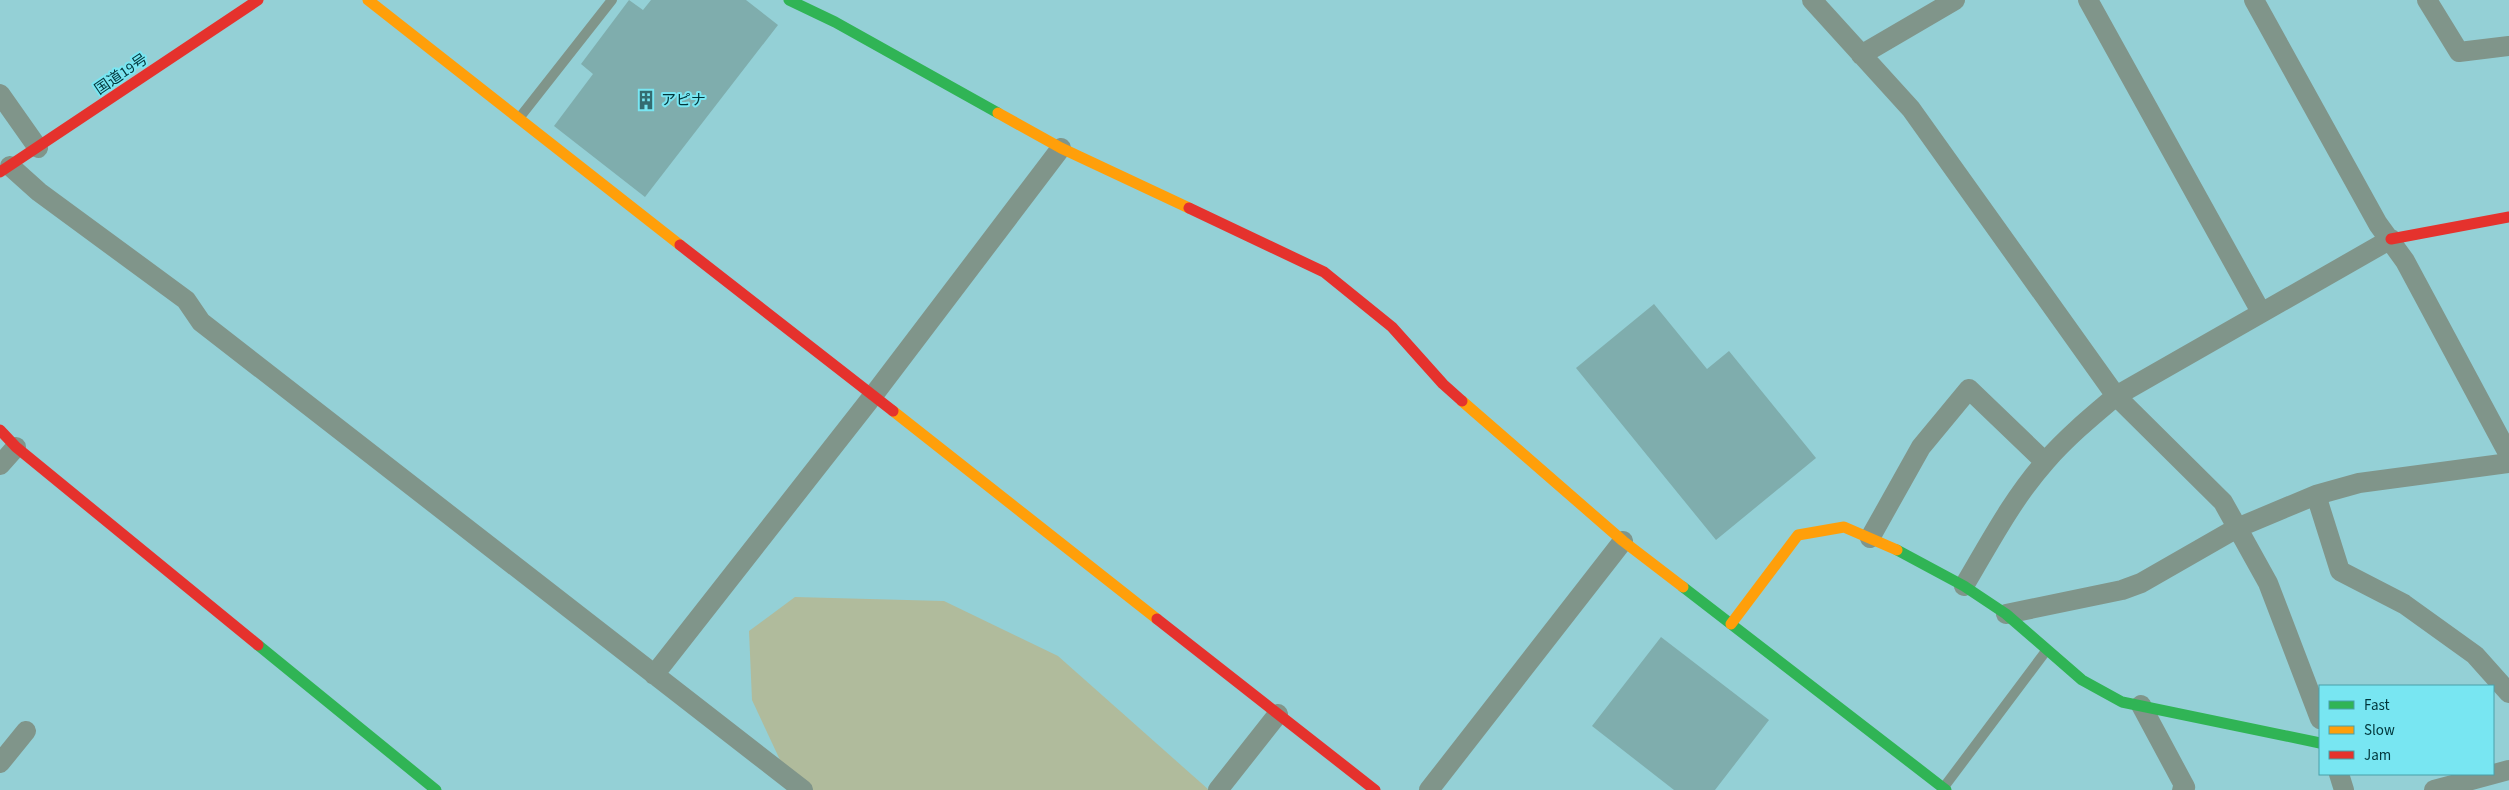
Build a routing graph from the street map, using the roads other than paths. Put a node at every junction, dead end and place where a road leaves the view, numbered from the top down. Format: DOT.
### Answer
graph roads {
  1 [pos="258,0"];
  2 [pos="368,0"];
  3 [pos="612,0"];
  4 [pos="789,0"];
  5 [pos="1812,0"];
  6 [pos="1955,0"];
  7 [pos="2088,0"];
  8 [pos="2254,0"];
  9 [pos="2427,0"];
  10 [pos="2509,46"];
  11 [pos="1861,55"];
  12 [pos="0,94"];
  13 [pos="519,119"];
  14 [pos="38,148"];
  15 [pos="1061,148"];
  16 [pos="5,169"];
  17 [pos="2509,217"];
  18 [pos="2391,239"];
  19 [pos="2261,312"];
  20 [pos="2116,396"];
  21 [pos="872,397"];
  22 [pos="0,430"];
  23 [pos="16,447"];
  24 [pos="2509,455"];
  25 [pos="2045,462"];
  26 [pos="2509,463"];
  27 [pos="0,465"];
  28 [pos="2316,495"];
  29 [pos="2237,528"];
  30 [pos="1870,538"];
  31 [pos="1623,542"];
  32 [pos="1964,586"];
  33 [pos="2006,614"];
  34 [pos="1731,624"];
  35 [pos="2048,650"];
  36 [pos="654,674"];
  37 [pos="2509,693"];
  38 [pos="2141,705"];
  39 [pos="1278,714"];
  40 [pos="2319,716"];
  41 [pos="26,731"];
  42 [pos="2319,744"];
  43 [pos="0,763"];
  44 [pos="2509,770"];
  45 [pos="2494,774"];
  46 [pos="2339,775"];
  47 [pos="2490,775"];
  48 [pos="1944,789"];
  49 [pos="436,790"];
  50 [pos="803,790"];
  51 [pos="1218,790"];
  52 [pos="1375,790"];
  53 [pos="1428,790"];
  54 [pos="2182,790"];
  55 [pos="2344,790"];
  56 [pos="2434,790"];
  1 -- 14 [label="main road, 国道19号"];
  2 -- 13 [label="main road"];
  3 -- 13 [label="lane"];
  4 -- 15 [label="main road"];
  5 -- 11 [label="street"];
  6 -- 11 [label="street"];
  7 -- 19 [label="street"];
  8 -- 18 [label="street"];
  9 -- 10 [label="street"];
  11 -- 20 [label="street"];
  12 -- 14 [label="street"];
  13 -- 21 [label="main road"];
  14 -- 16 [label="main road, 国道19号"];
  15 -- 21 [label="street"];
  15 -- 31 [label="main road"];
  16 -- 36 [label="street"];
  17 -- 18 [label="main road"];
  18 -- 19 [label="street"];
  18 -- 24 [label="street"];
  19 -- 20 [label="street"];
  20 -- 25 [label="street"];
  20 -- 29 [label="street"];
  21 -- 36 [label="street"];
  21 -- 39 [label="main road"];
  22 -- 23 [label="main road"];
  23 -- 27 [label="street"];
  23 -- 49 [label="main road"];
  25 -- 30 [label="street"];
  25 -- 32 [label="street"];
  26 -- 28 [label="street"];
  28 -- 29 [label="street"];
  28 -- 37 [label="street"];
  29 -- 33 [label="street"];
  29 -- 40 [label="street"];
  30 -- 32 [label="main road"];
  30 -- 34 [label="main road"];
  31 -- 34 [label="main road"];
  31 -- 53 [label="street"];
  32 -- 33 [label="main road"];
  33 -- 35 [label="main road"];
  34 -- 48 [label="main road"];
  35 -- 38 [label="main road"];
  35 -- 48 [label="lane"];
  36 -- 50 [label="street"];
  38 -- 42 [label="main road"];
  38 -- 54 [label="street"];
  39 -- 51 [label="street"];
  39 -- 52 [label="main road"];
  41 -- 43 [label="street"];
  44 -- 45 [label="street"];
  46 -- 55 [label="street"];
  47 -- 56 [label="street"];
}
